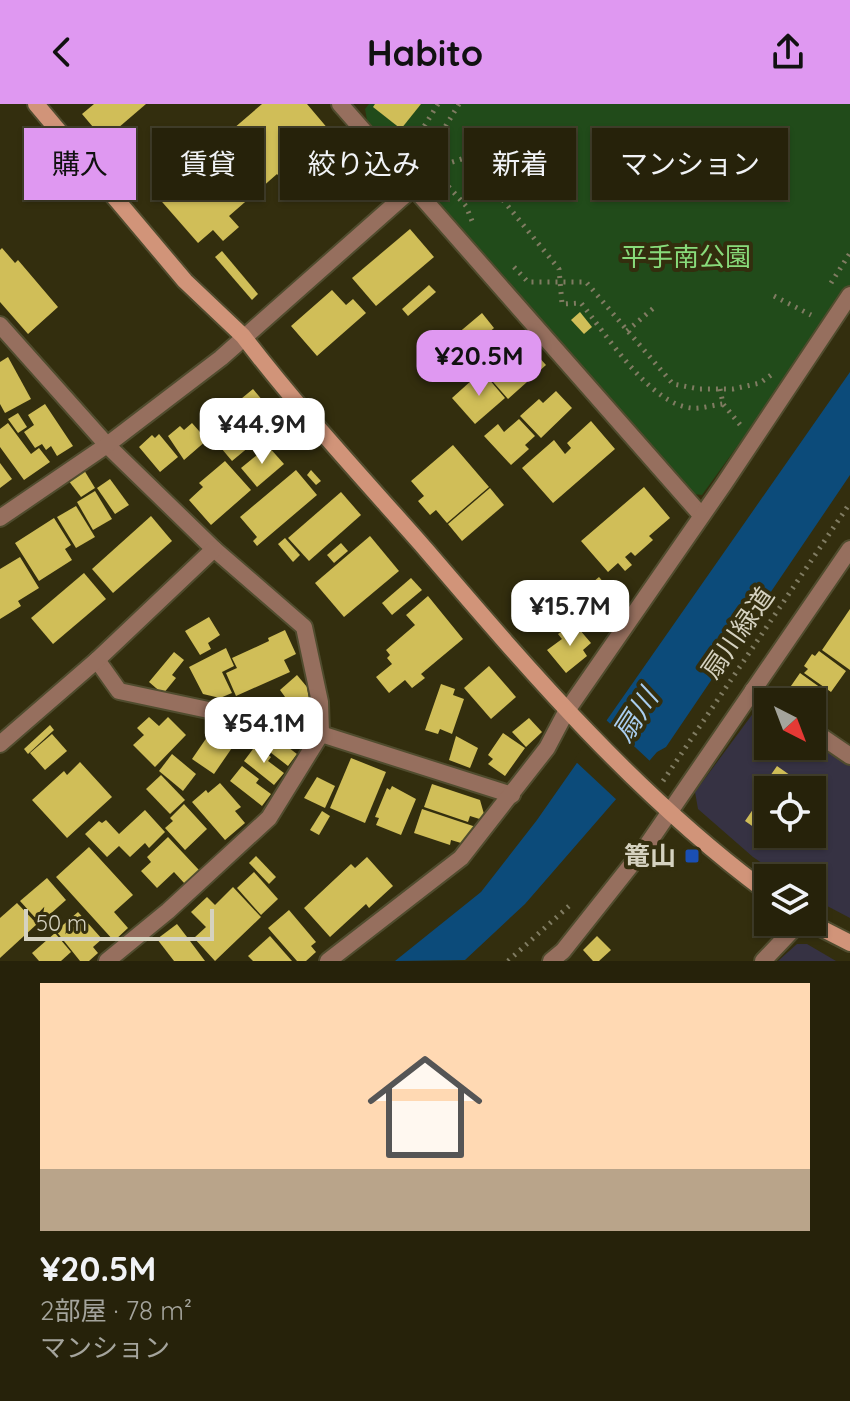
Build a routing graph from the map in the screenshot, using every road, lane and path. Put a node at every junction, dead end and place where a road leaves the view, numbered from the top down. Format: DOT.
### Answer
graph roads {
  1 [pos="36,104"];
  2 [pos="438,104"];
  3 [pos="459,104"];
  4 [pos="341,105"];
  5 [pos="361,128"];
  6 [pos="399,200"];
  7 [pos="424,200"];
  8 [pos="480,230"];
  9 [pos="850,253"];
  10 [pos="509,261"];
  11 [pos="561,283"];
  12 [pos="827,289"];
  13 [pos="850,295"];
  14 [pos="774,296"];
  15 [pos="819,302"];
  16 [pos="657,305"];
  17 [pos="811,315"];
  18 [pos="0,325"];
  19 [pos="803,326"];
  20 [pos="627,331"];
  21 [pos="243,336"];
  22 [pos="774,373"];
  23 [pos="720,389"];
  24 [pos="107,445"];
  25 [pos="850,503"];
  26 [pos="701,515"];
  27 [pos="0,518"];
  28 [pos="214,549"];
  29 [pos="850,549"];
  30 [pos="97,660"];
  31 [pos="753,690"];
  32 [pos="566,712"];
  33 [pos="321,734"];
  34 [pos="826,740"];
  35 [pos="0,744"];
  36 [pos="850,756"];
  37 [pos="654,789"];
  38 [pos="512,795"];
  39 [pos="669,811"];
  40 [pos="754,883"];
  41 [pos="571,905"];
  42 [pos="826,931"];
  43 [pos="787,936"];
  44 [pos="850,943"];
  45 [pos="107,961"];
  46 [pos="328,961"];
  47 [pos="508,961"];
  48 [pos="551,961"];
  49 [pos="763,961"];
  1 -- 21 [label="street"];
  2 -- 8 [label="path"];
  3 -- 11 [label="path"];
  4 -- 5 [label="street"];
  6 -- 21 [label="street"];
  7 -- 26 [label="street"];
  9 -- 12 [label="path"];
  10 -- 11 [label="path"];
  11 -- 20 [label="path"];
  11 -- 23 [label="path"];
  13 -- 26 [label="street"];
  14 -- 17 [label="path"];
  15 -- 17 [label="path"];
  16 -- 20 [label="path"];
  17 -- 19 [label="path"];
  18 -- 24 [label="street"];
  20 -- 23 [label="path"];
  21 -- 24 [label="street"];
  21 -- 32 [label="street"];
  22 -- 23 [label="path"];
  24 -- 27 [label="street"];
  24 -- 28 [label="street"];
  25 -- 37 [label="path, 扇川緑道"];
  26 -- 32 [label="street"];
  28 -- 30 [label="street"];
  28 -- 33 [label="street"];
  29 -- 31 [label="street"];
  30 -- 33 [label="street"];
  30 -- 35 [label="street"];
  31 -- 39 [label="street"];
  32 -- 37 [label="street"];
  32 -- 38 [label="street"];
  33 -- 38 [label="street"];
  33 -- 45 [label="street"];
  34 -- 36 [label="street"];
  37 -- 39 [label="street"];
  38 -- 46 [label="street"];
  39 -- 40 [label="street"];
  39 -- 48 [label="street"];
  41 -- 47 [label="path"];
  42 -- 44 [label="street"];
  43 -- 49 [label="street"];
}
